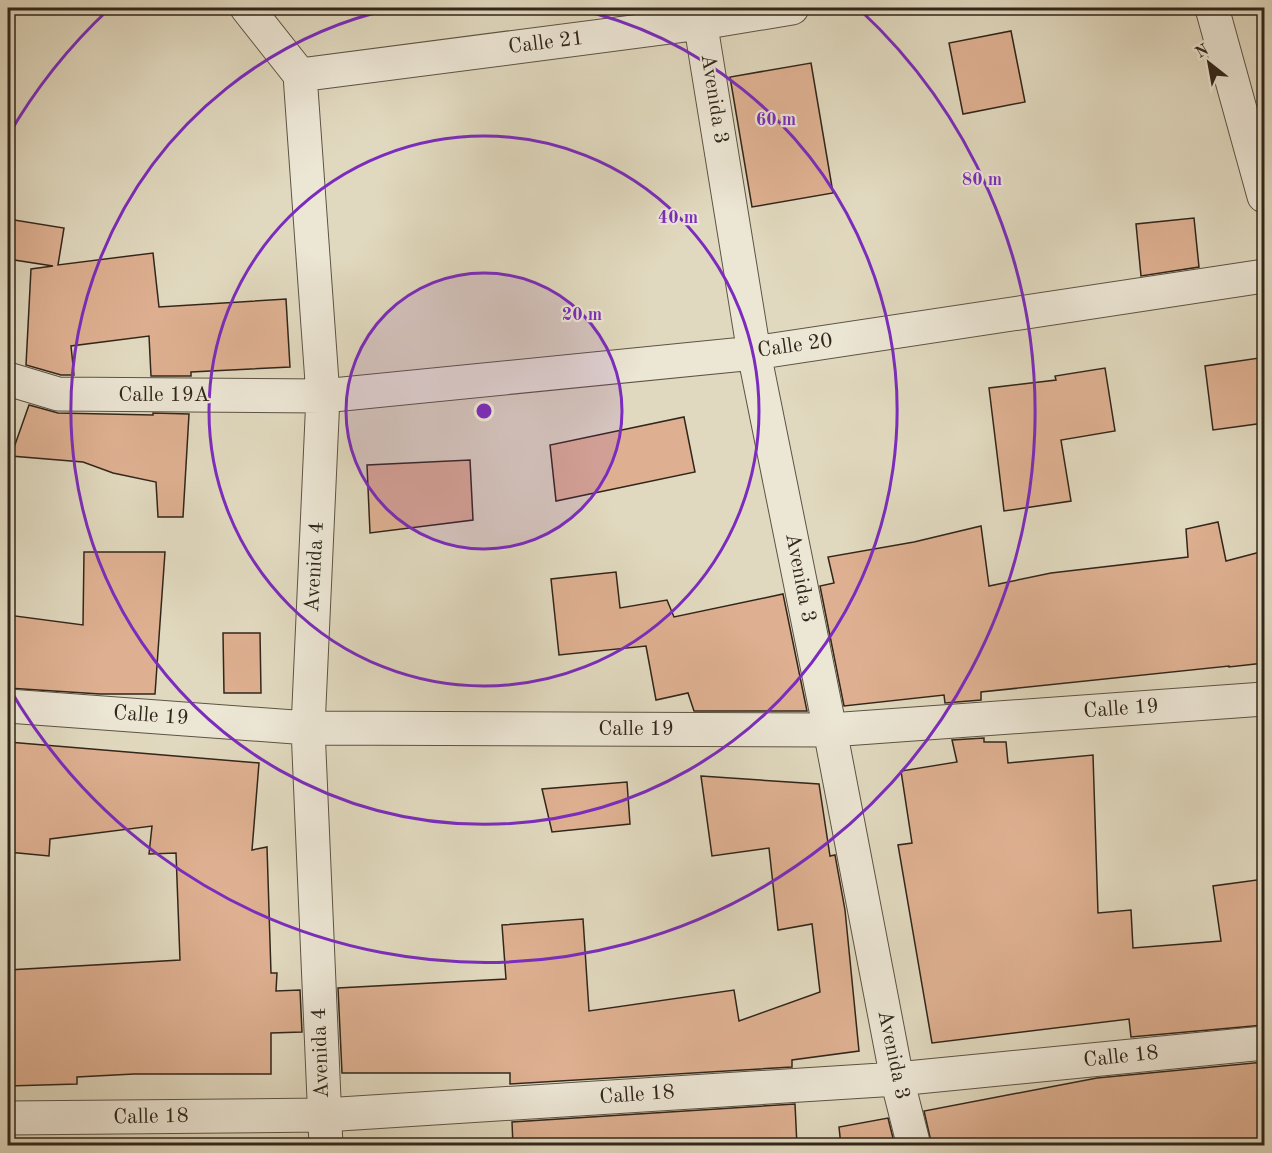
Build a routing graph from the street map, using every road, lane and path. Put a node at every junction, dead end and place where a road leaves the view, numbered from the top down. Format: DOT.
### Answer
graph roads {
  1 [pos="247,8"];
  2 [pos="792,8"];
  3 [pos="1212,8"];
  4 [pos="700,15"];
  5 [pos="300,75"];
  6 [pos="1264,196"];
  7 [pos="1264,276"];
  8 [pos="754,353"];
  9 [pos="8,380"];
  10 [pos="323,396"];
  11 [pos="1264,699"];
  12 [pos="8,706"];
  13 [pos="308,728"];
  14 [pos="830,730"];
  15 [pos="1264,1043"];
  16 [pos="897,1079"];
  17 [pos="8,1118"];
  18 [pos="325,1130"];
  19 [pos="914,1146"];
  1 -- 5 [label="street"];
  2 -- 4 [label="street, Calle 21"];
  3 -- 6 [label="street"];
  4 -- 5 [label="street, Calle 21"];
  4 -- 8 [label="street, Avenida 3"];
  5 -- 10 [label="street, Avenida 4"];
  7 -- 8 [label="street, Calle 20"];
  8 -- 10 [label="street, Calle 20"];
  8 -- 14 [label="street, Avenida 3"];
  9 -- 10 [label="street, Calle 19A"];
  10 -- 13 [label="street, Avenida 4"];
  11 -- 14 [label="street, Calle 19"];
  12 -- 13 [label="street, Calle 19"];
  13 -- 14 [label="street, Calle 19"];
  13 -- 18 [label="street, Avenida 4"];
  14 -- 16 [label="street, Avenida 3"];
  15 -- 16 [label="street, Calle 18"];
  16 -- 18 [label="street, Calle 18"];
  16 -- 19 [label="street, Avenida 3"];
  17 -- 18 [label="street, Calle 18"];
}
